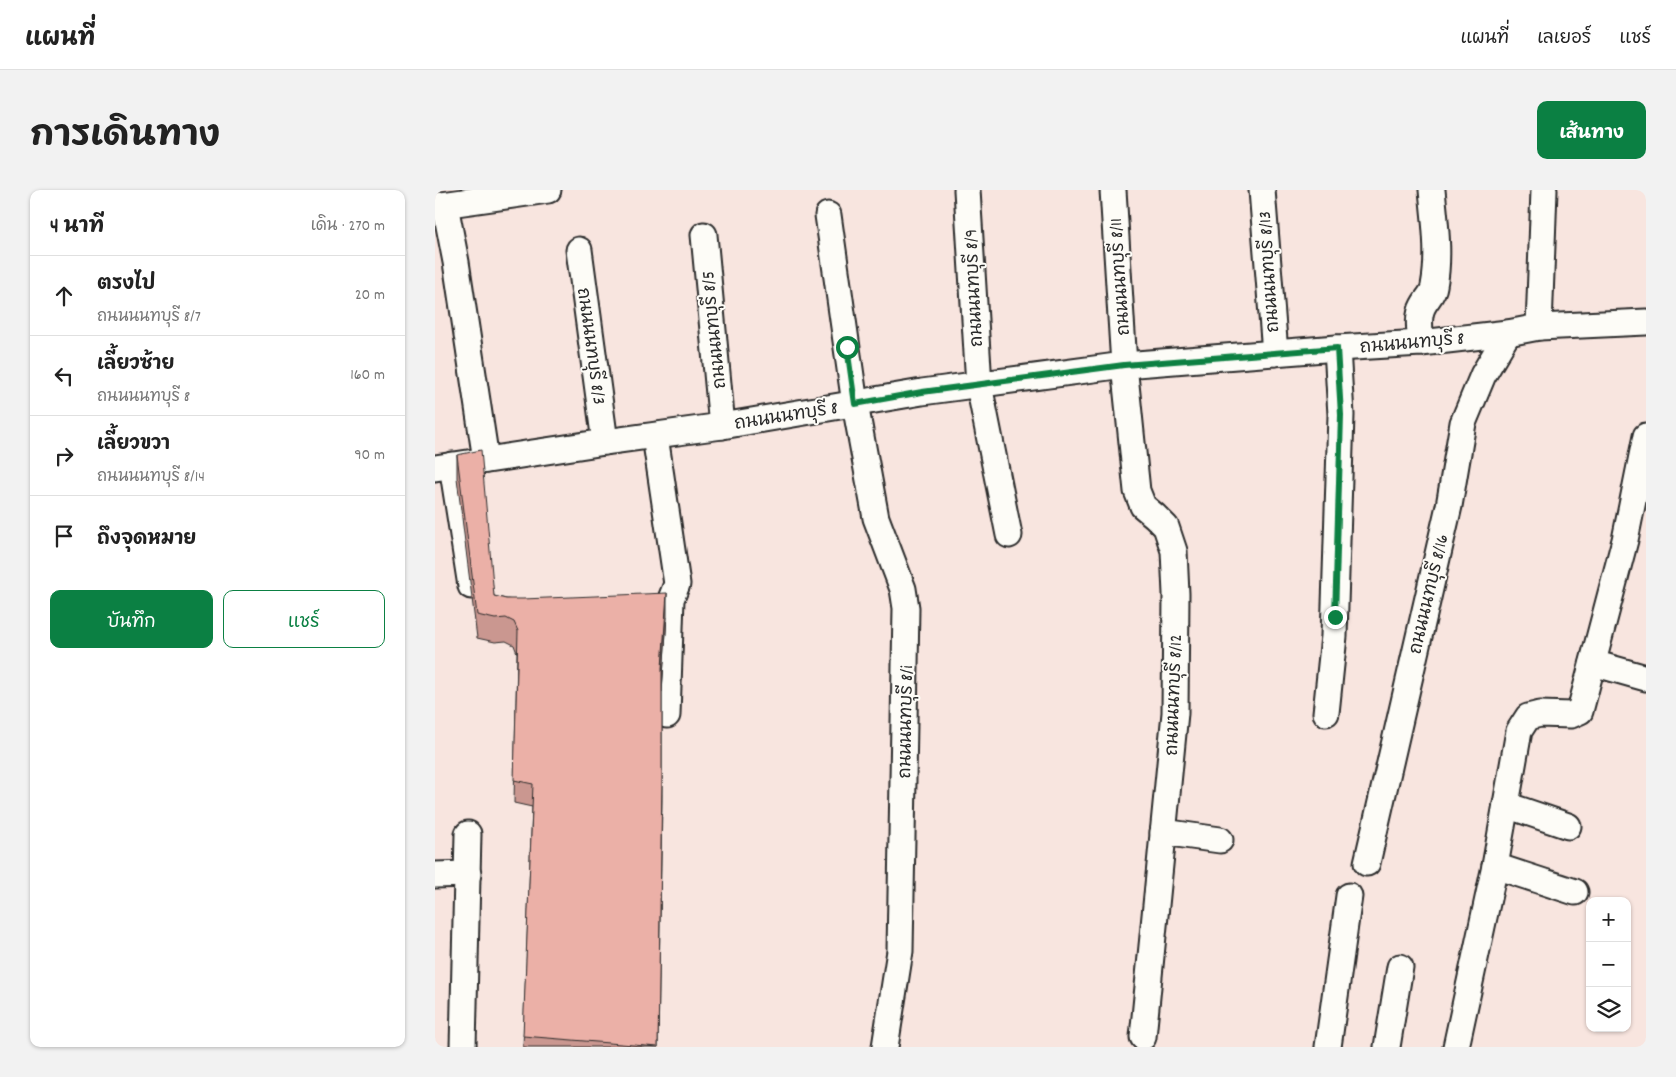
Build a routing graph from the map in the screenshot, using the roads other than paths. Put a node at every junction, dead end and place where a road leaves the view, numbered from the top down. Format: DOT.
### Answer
graph roads {
  1 [pos="548,190"];
  2 [pos="967,190"];
  3 [pos="1113,190"];
  4 [pos="1262,190"];
  5 [pos="1432,190"];
  6 [pos="1544,190"];
  7 [pos="440,206"];
  8 [pos="827,215"];
  9 [pos="704,235"];
  10 [pos="579,250"];
  11 [pos="1646,322"];
  12 [pos="1539,327"];
  13 [pos="1508,333"];
  14 [pos="1421,343"];
  15 [pos="1337,348"];
  16 [pos="1275,353"];
  17 [pos="1124,365"];
  18 [pos="979,385"];
  19 [pos="855,404"];
  20 [pos="723,426"];
  21 [pos="655,436"];
  22 [pos="1646,436"];
  23 [pos="605,442"];
  24 [pos="487,460"];
  25 [pos="444,466"];
  26 [pos="1009,535"];
  27 [pos="1636,542"];
  28 [pos="475,610"];
  29 [pos="1593,663"];
  30 [pos="1646,678"];
  31 [pos="1326,713"];
  32 [pos="667,715"];
  33 [pos="1506,805"];
  34 [pos="1569,826"];
  35 [pos="1163,832"];
  36 [pos="469,834"];
  37 [pos="1220,840"];
  38 [pos="1367,864"];
  39 [pos="1495,866"];
  40 [pos="468,874"];
  41 [pos="435,875"];
  42 [pos="1575,892"];
  43 [pos="1349,896"];
  44 [pos="1400,967"];
  45 [pos="1143,1037"];
  46 [pos="463,1047"];
  47 [pos="885,1047"];
  48 [pos="1328,1047"];
  49 [pos="1387,1047"];
  50 [pos="1456,1047"];
  1 -- 7 [label="street"];
  2 -- 18 [label="street, ถนนนนทบุรี 8/9"];
  3 -- 17 [label="street, ถนนนนทบุรี 8/11"];
  4 -- 16 [label="street, ถนนนนทบุรี 8/13"];
  5 -- 14 [label="street"];
  6 -- 12 [label="street"];
  7 -- 24 [label="street"];
  8 -- 19 [label="street, ถนนนนทบุรี 8/i"];
  9 -- 20 [label="street, ถนนนนทบุรี 8/5"];
  10 -- 23 [label="street, ถนนนนทบุรี 8/3"];
  11 -- 12 [label="street, ถนนนนทบุรี 8"];
  12 -- 13 [label="street, ถนนนนทบุรี 8"];
  13 -- 14 [label="street, ถนนนนทบุรี 8"];
  13 -- 38 [label="street, ถนนนนทบุรี 8/16"];
  14 -- 15 [label="street, ถนนนนทบุรี 8"];
  15 -- 16 [label="street, ถนนนนทบุรี 8"];
  15 -- 31 [label="street"];
  16 -- 17 [label="street, ถนนนนทบุรี 8"];
  17 -- 18 [label="street, ถนนนนทบุรี 8"];
  17 -- 35 [label="street, ถนนนนทบุรี 8/12"];
  18 -- 19 [label="street, ถนนนนทบุรี 8"];
  18 -- 26 [label="street, ถนนนนทบุรี 8/9"];
  19 -- 20 [label="street, ถนนนนทบุรี 8"];
  19 -- 47 [label="street, ถนนนนทบุรี 8/i"];
  20 -- 21 [label="street, ถนนนนทบุรี 8"];
  21 -- 23 [label="street, ถนนนนทบุรี 8"];
  21 -- 32 [label="street"];
  22 -- 27 [label="street"];
  23 -- 24 [label="street, ถนนนนทบุรี 8"];
  24 -- 25 [label="street, ถนนนนทบุรี 8"];
  25 -- 28 [label="street"];
  27 -- 29 [label="street"];
  29 -- 30 [label="street"];
  29 -- 33 [label="street"];
  33 -- 34 [label="street"];
  33 -- 39 [label="street"];
  35 -- 37 [label="street"];
  35 -- 45 [label="street, ถนนนนทบุรี 8/12"];
  36 -- 40 [label="street"];
  39 -- 42 [label="street"];
  39 -- 50 [label="street"];
  40 -- 41 [label="street"];
  40 -- 46 [label="street"];
  43 -- 48 [label="street"];
  44 -- 49 [label="street"];
}
